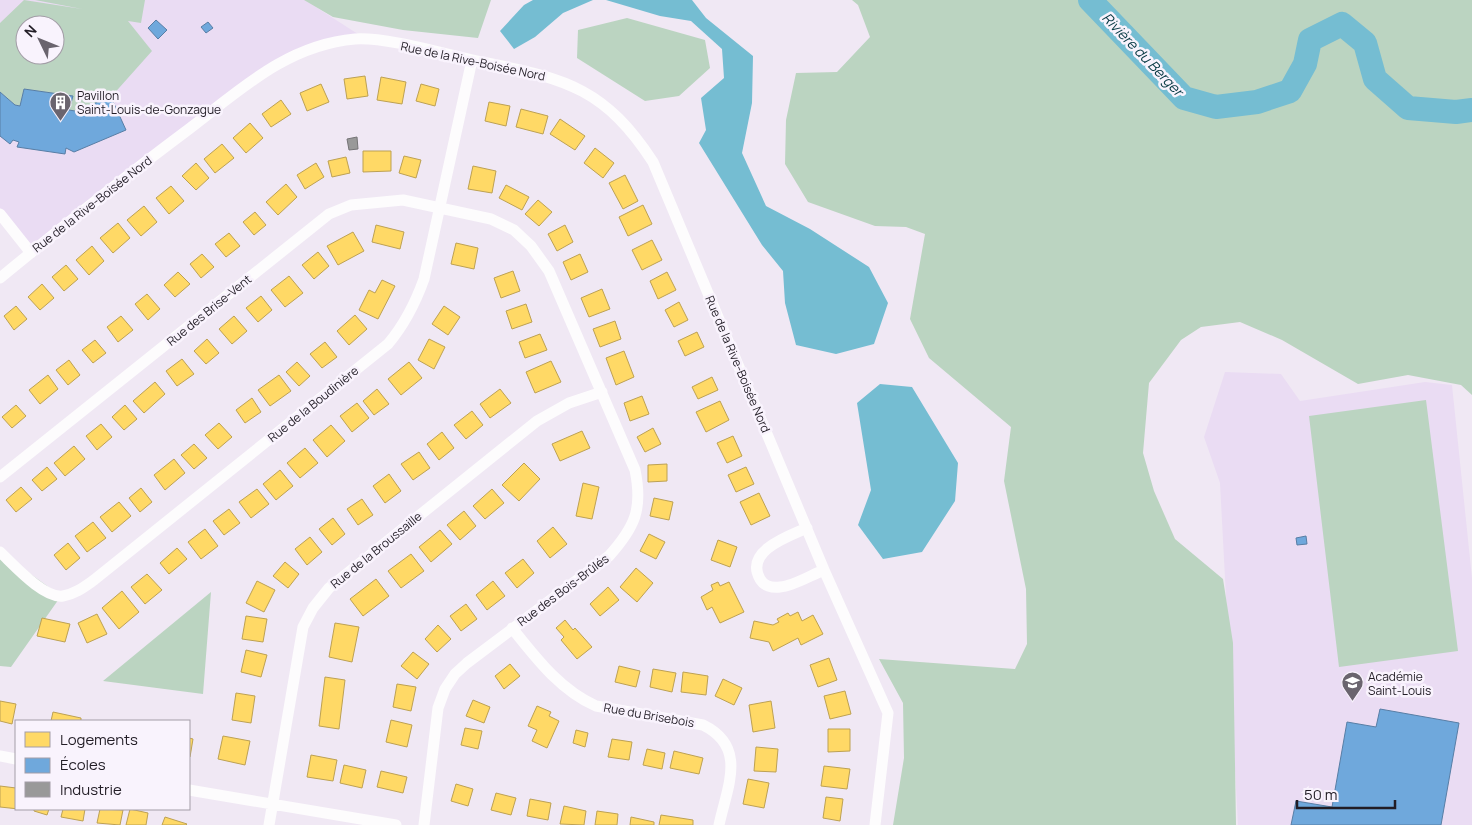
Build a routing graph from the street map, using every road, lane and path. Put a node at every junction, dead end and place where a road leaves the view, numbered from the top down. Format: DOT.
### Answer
graph roads {
  1 [pos="472,60"];
  2 [pos="439,208"];
  3 [pos="0,214"];
  4 [pos="31,253"];
  5 [pos="0,278"];
  6 [pos="602,392"];
  7 [pos="0,477"];
  8 [pos="807,528"];
  9 [pos="0,552"];
  10 [pos="824,570"];
  11 [pos="512,628"];
  12 [pos="0,756"];
  13 [pos="15,759"];
  14 [pos="190,790"];
  15 [pos="273,805"];
  16 [pos="270,825"];
  17 [pos="396,825"];
  18 [pos="424,825"];
  19 [pos="719,825"];
  20 [pos="875,825"];
  1 -- 2 [label="street, Rue de la Boudinière"];
  1 -- 4 [label="street, Rue de la Rive-Boisée Nord"];
  1 -- 8 [label="street, Rue de la Rive-Boisée Nord"];
  2 -- 6 [label="street, Rue des Bois-Brûlés"];
  2 -- 7 [label="street, Rue des Brise-Vent"];
  2 -- 9 [label="street, Rue de la Boudinière"];
  3 -- 4 [label="street"];
  4 -- 5 [label="street, Rue de la Rive-Boisée Nord"];
  6 -- 11 [label="street, Rue des Bois-Brûlés"];
  6 -- 15 [label="street, Rue de la Broussaille"];
  8 -- 10 [label="street, Rue de la Rive-Boisée Nord"];
  8 -- 10 [label="street"];
  10 -- 20 [label="street, Rue de la Rive-Boisée Nord"];
  11 -- 18 [label="street, Rue des Bois-Brûlés"];
  11 -- 19 [label="street, Rue du Brisebois"];
  12 -- 13 [label="street"];
  14 -- 15 [label="street"];
  15 -- 16 [label="street, Rue de la Broussaille"];
  15 -- 17 [label="street"];
}
